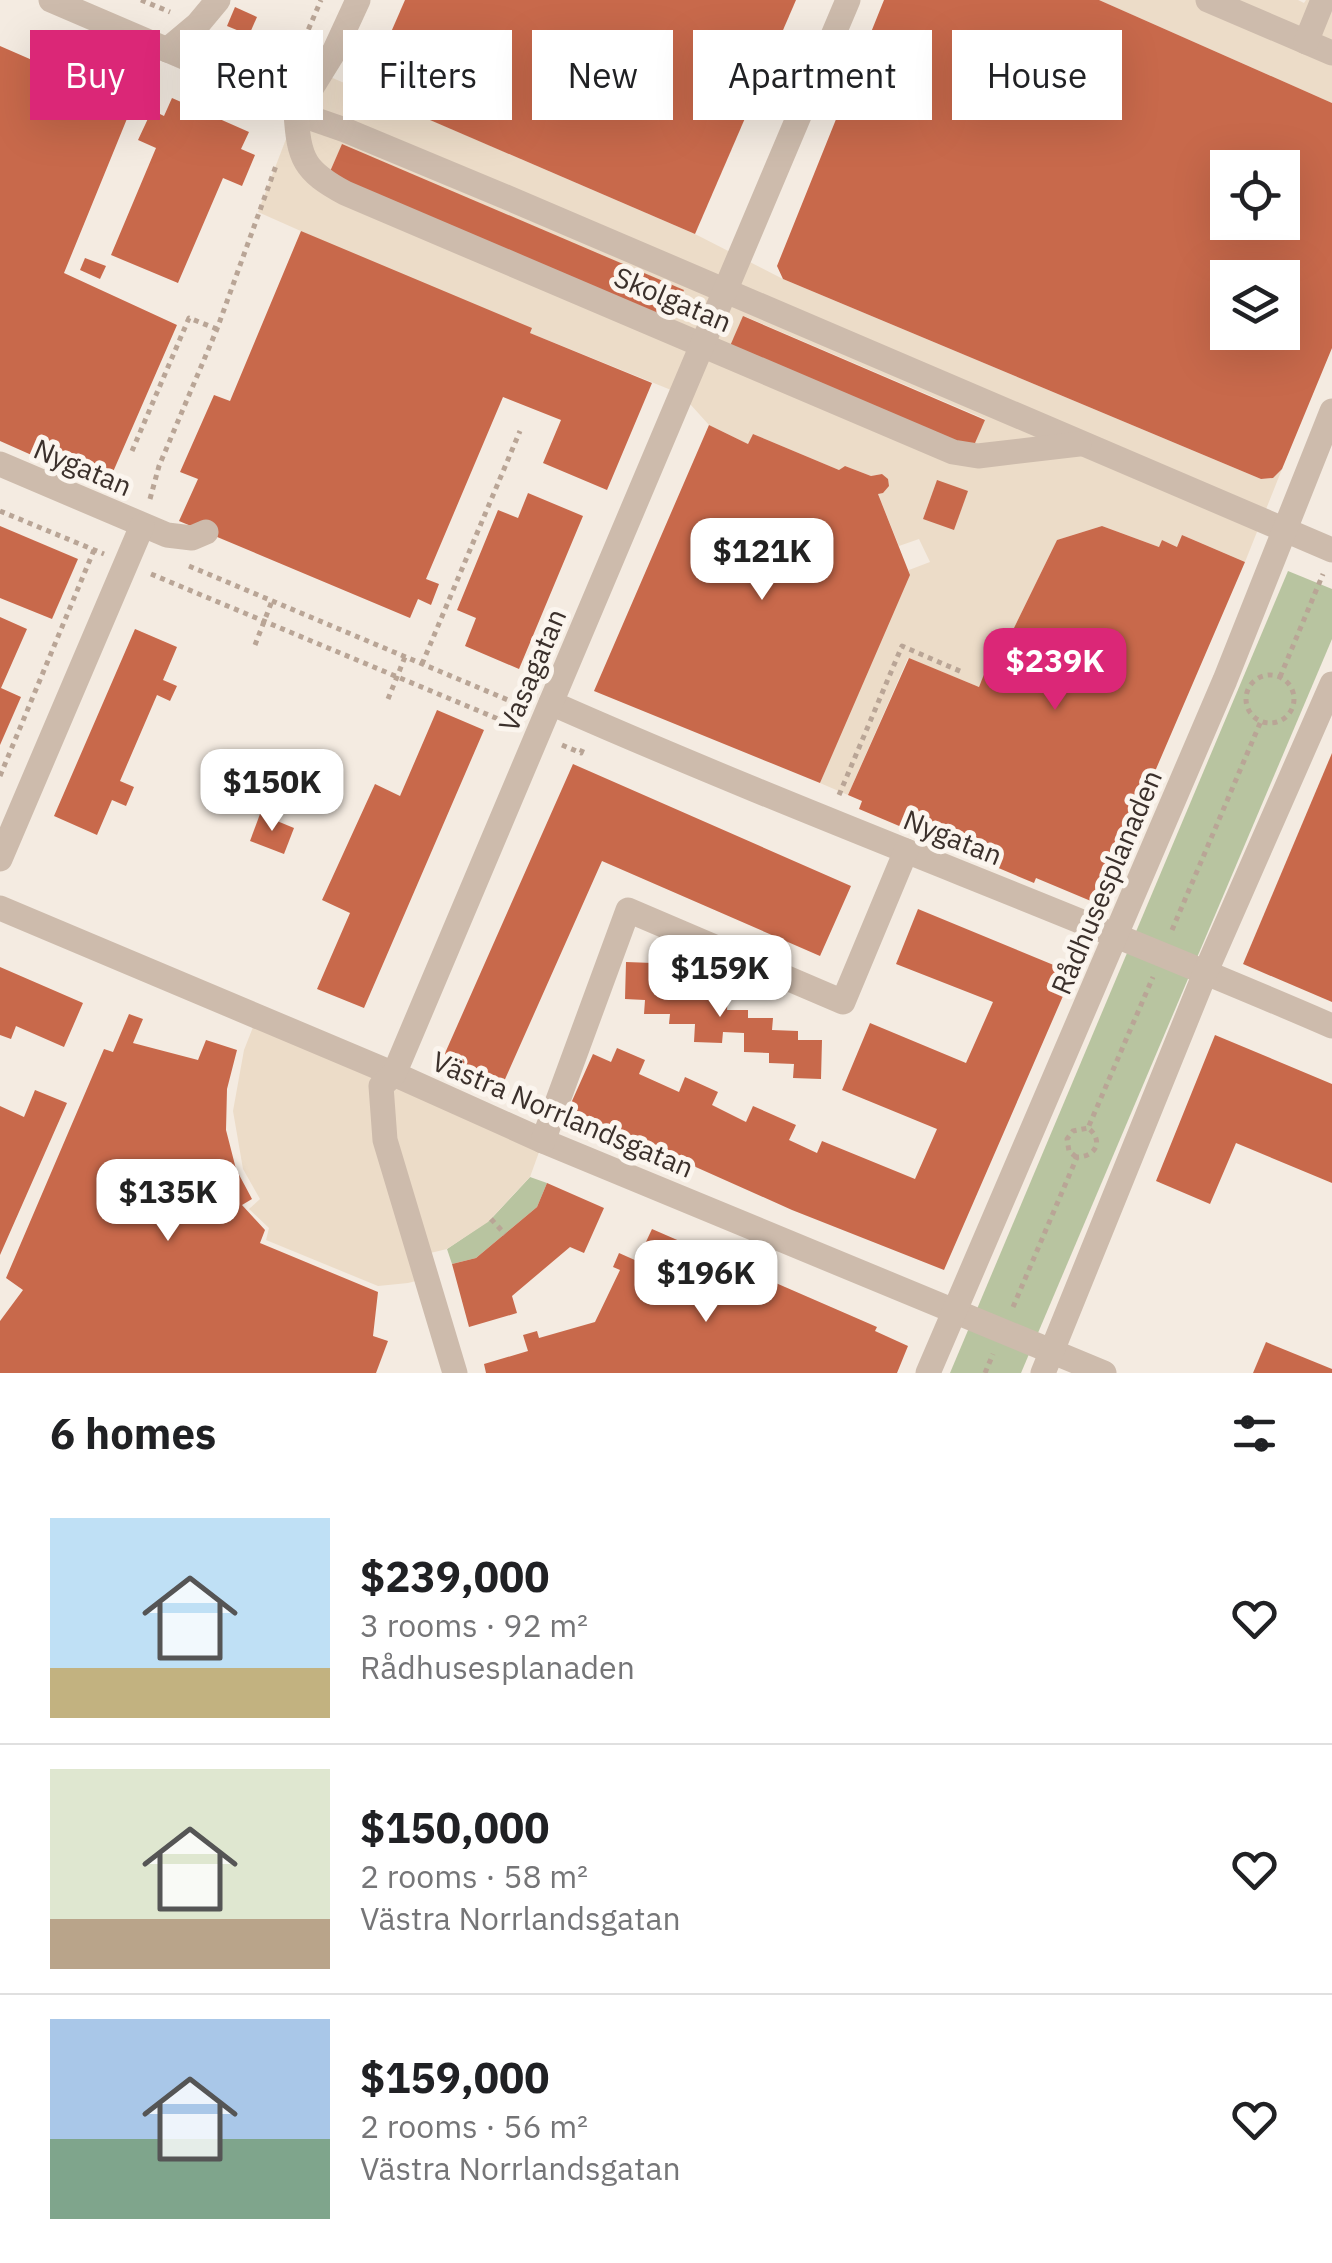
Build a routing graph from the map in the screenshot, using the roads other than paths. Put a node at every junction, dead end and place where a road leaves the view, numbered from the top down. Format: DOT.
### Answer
graph roads {
  1 [pos="51,0"];
  2 [pos="218,0"];
  3 [pos="358,0"];
  4 [pos="848,0"];
  5 [pos="1208,0"];
  6 [pos="1323,0"];
  7 [pos="1306,42"];
  8 [pos="167,50"];
  9 [pos="1332,54"];
  10 [pos="180,56"];
  11 [pos="323,69"];
  12 [pos="297,120"];
  13 [pos="316,120"];
  14 [pos="724,291"];
  15 [pos="703,345"];
  16 [pos="1332,411"];
  17 [pos="1080,444"];
  18 [pos="0,464"];
  19 [pos="1284,530"];
  20 [pos="206,532"];
  21 [pos="134,544"];
  22 [pos="1332,550"];
  23 [pos="1332,684"];
  24 [pos="545,718"];
  25 [pos="906,850"];
  26 [pos="0,860"];
  27 [pos="0,908"];
  28 [pos="1116,935"];
  29 [pos="1206,972"];
  30 [pos="1332,1026"];
  31 [pos="394,1074"];
  32 [pos="543,1141"];
  33 [pos="954,1310"];
  34 [pos="1047,1362"];
  35 [pos="455,1373"];
  36 [pos="928,1373"];
  37 [pos="1104,1373"];
  1 -- 8 [label="street, Skolgatan"];
  2 -- 8 [label="street"];
  3 -- 11 [label="street"];
  4 -- 14 [label="street, Vasagatan"];
  5 -- 7 [label="street"];
  6 -- 7 [label="street"];
  7 -- 9 [label="street"];
  8 -- 10 [label="street, Skolgatan"];
  12 -- 15 [label="street, Skolgatan"];
  13 -- 14 [label="street, Skolgatan"];
  14 -- 15 [label="street, Vasagatan"];
  14 -- 17 [label="street, Skolgatan"];
  15 -- 17 [label="street, Skolgatan"];
  15 -- 24 [label="street, Vasagatan"];
  16 -- 19 [label="street, Rådhusesplanaden"];
  17 -- 19 [label="street, Skolgatan"];
  18 -- 21 [label="street, Nygatan"];
  19 -- 22 [label="street, Skolgatan"];
  19 -- 28 [label="street, Rådhusesplanaden"];
  20 -- 21 [label="street, Nygatan"];
  21 -- 26 [label="street"];
  23 -- 29 [label="street"];
  24 -- 25 [label="street, Nygatan"];
  24 -- 31 [label="street, Vasagatan"];
  25 -- 28 [label="street, Nygatan"];
  25 -- 32 [label="street"];
  27 -- 31 [label="street, Västra Norrlandsgatan"];
  28 -- 29 [label="street, Nygatan"];
  28 -- 33 [label="street, Rådhusesplanaden"];
  29 -- 30 [label="street, Nygatan"];
  29 -- 34 [label="street"];
  31 -- 32 [label="street, Västra Norrlandsgatan"];
  31 -- 35 [label="street, Vasagatan"];
  32 -- 33 [label="street, Västra Norrlandsgatan"];
  33 -- 34 [label="street, Västra Norrlandsgatan"];
  33 -- 36 [label="street, Rådhusesplanaden"];
  34 -- 37 [label="street, Västra Norrlandsgatan"];
}
